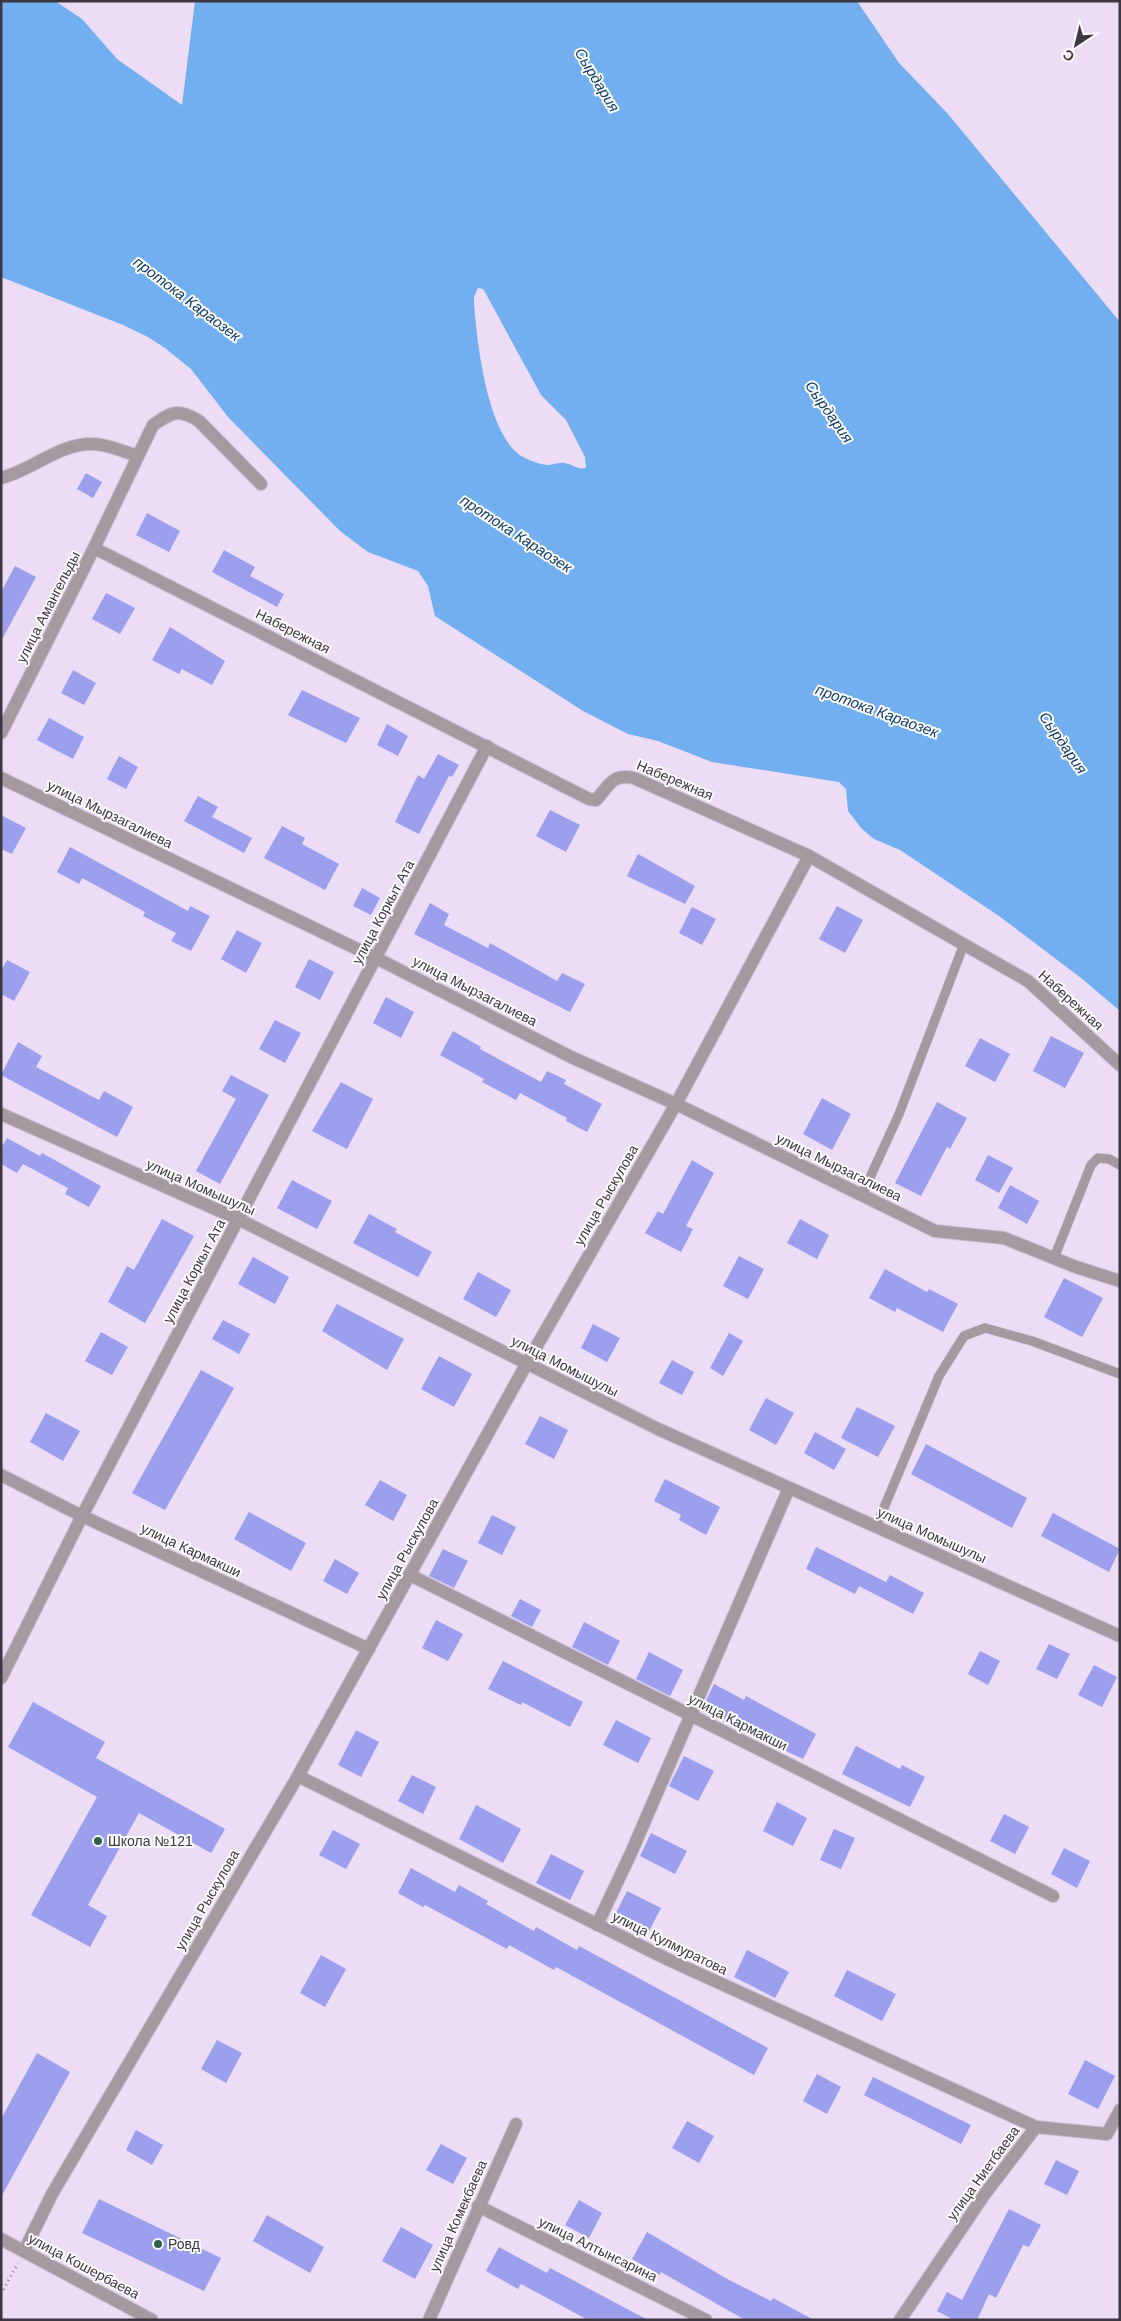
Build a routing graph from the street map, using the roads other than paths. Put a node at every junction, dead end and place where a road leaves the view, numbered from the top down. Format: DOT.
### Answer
graph roads {
  1 [pos="138,456"];
  2 [pos="1,478"];
  3 [pos="261,484"];
  4 [pos="94,548"];
  5 [pos="1,733"];
  6 [pos="487,746"];
  7 [pos="1,778"];
  8 [pos="809,856"];
  9 [pos="964,944"];
  10 [pos="376,958"];
  11 [pos="1120,1065"];
  12 [pos="676,1104"];
  13 [pos="1,1114"];
  14 [pos="1120,1165"];
  15 [pos="862,1195"];
  16 [pos="238,1219"];
  17 [pos="1054,1258"];
  18 [pos="1120,1281"];
  19 [pos="527,1363"];
  20 [pos="1120,1374"];
  21 [pos="1,1475"];
  22 [pos="789,1488"];
  23 [pos="82,1516"];
  24 [pos="876,1527"];
  25 [pos="410,1575"];
  26 [pos="1120,1636"];
  27 [pos="369,1649"];
  28 [pos="1,1678"];
  29 [pos="689,1714"];
  30 [pos="298,1776"];
  31 [pos="1053,1896"];
  32 [pos="597,1925"];
  33 [pos="1120,2110"];
  34 [pos="516,2124"];
  35 [pos="1036,2127"];
  36 [pos="478,2206"];
  37 [pos="1,2240"];
  38 [pos="24,2251"];
  39 [pos="152,2320"];
  40 [pos="429,2320"];
  41 [pos="706,2320"];
  42 [pos="900,2320"];
  1 -- 2 [label="street"];
  1 -- 3 [label="street, улица Амангельды"];
  1 -- 4 [label="street, улица Амангельды"];
  4 -- 5 [label="street, улица Амангельды"];
  4 -- 6 [label="street, Набережная"];
  6 -- 8 [label="street, Набережная"];
  6 -- 10 [label="street, улица Коркыт Ата"];
  7 -- 10 [label="street, улица Мырзагалиева"];
  8 -- 9 [label="street, Набережная"];
  8 -- 12 [label="street, улица Рыскулова"];
  9 -- 11 [label="street, Набережная"];
  9 -- 15 [label="lane"];
  10 -- 12 [label="street, улица Мырзагалиева"];
  10 -- 16 [label="street, улица Коркыт Ата"];
  12 -- 15 [label="street, улица Мырзагалиева"];
  12 -- 19 [label="street, улица Рыскулова"];
  13 -- 16 [label="street, улица Момышулы"];
  14 -- 17 [label="lane"];
  15 -- 17 [label="street, улица Мырзагалиева"];
  16 -- 19 [label="street, улица Момышулы"];
  16 -- 23 [label="street, улица Коркыт Ата"];
  17 -- 18 [label="street"];
  19 -- 22 [label="street, улица Момышулы"];
  19 -- 25 [label="street, улица Рыскулова"];
  20 -- 24 [label="lane"];
  21 -- 23 [label="street, улица Кармакши"];
  22 -- 24 [label="street, улица Момышулы"];
  22 -- 29 [label="street"];
  23 -- 27 [label="street, улица Кармакши"];
  23 -- 28 [label="street, улица Коркыт Ата"];
  24 -- 26 [label="street, улица Момышулы"];
  25 -- 27 [label="street, улица Рыскулова"];
  25 -- 29 [label="street, улица Кармакши"];
  27 -- 30 [label="street, улица Рыскулова"];
  29 -- 31 [label="street, улица Кармакши"];
  29 -- 32 [label="street"];
  30 -- 32 [label="street, улица Кулмуратова"];
  30 -- 38 [label="street, улица Рыскулова"];
  32 -- 35 [label="street, улица Кулмуратова"];
  33 -- 35 [label="street, улица Ниетбаева"];
  34 -- 36 [label="street, улица Комекбаева"];
  35 -- 42 [label="street, улица Ниетбаева"];
  36 -- 40 [label="street, улица Комекбаева"];
  36 -- 41 [label="street, улица Алтынсарина"];
  37 -- 38 [label="street, улица Кошербаева"];
  38 -- 39 [label="street, улица Кошербаева"];
}
